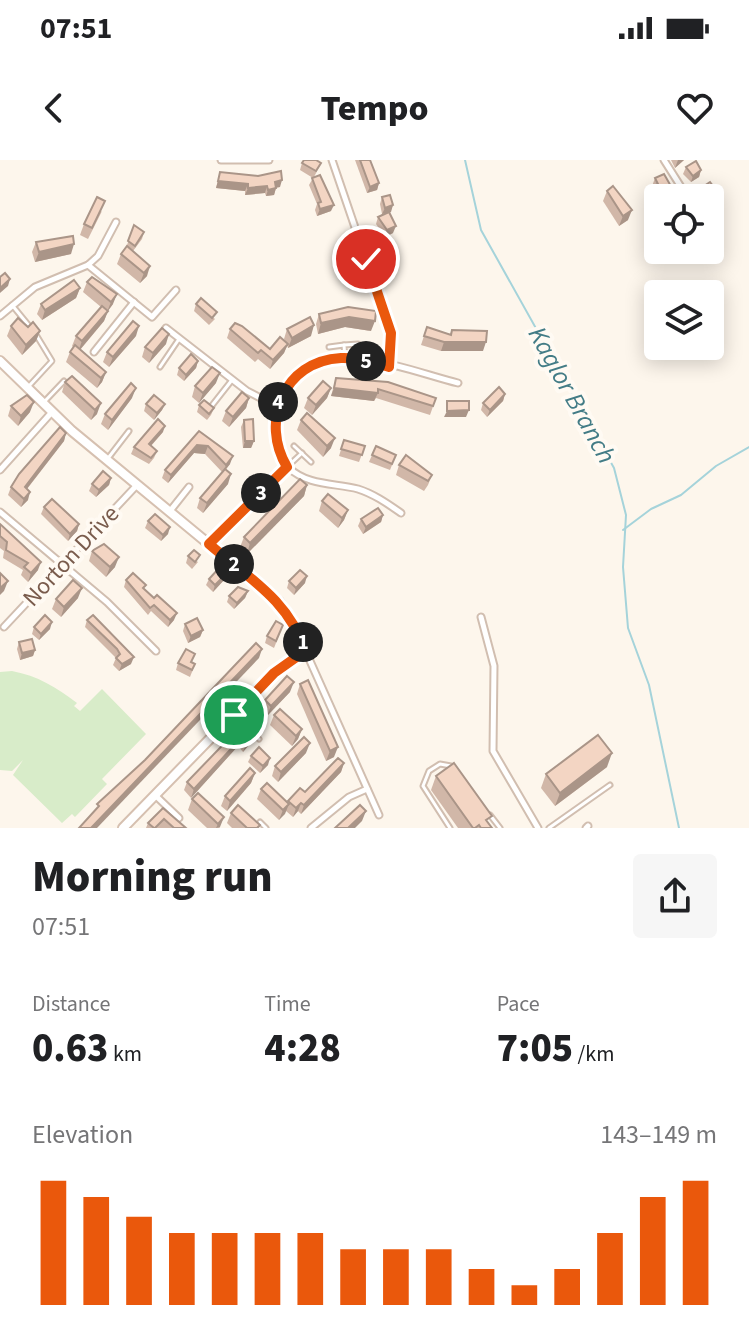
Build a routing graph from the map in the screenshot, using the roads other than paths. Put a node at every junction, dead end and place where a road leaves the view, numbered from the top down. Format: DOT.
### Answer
graph roads {
  1 [pos="221,160"];
  2 [pos="269,160"];
  3 [pos="332,160"];
  4 [pos="664,160"];
  5 [pos="679,184"];
  6 [pos="116,222"];
  7 [pos="88,265"];
  8 [pos="176,290"];
  9 [pos="134,302"];
  10 [pos="12,305"];
  11 [pos="0,316"];
  12 [pos="166,328"];
  13 [pos="179,339"];
  14 [pos="358,344"];
  15 [pos="344,345"];
  16 [pos="329,347"];
  17 [pos="94,352"];
  18 [pos="345,359"];
  19 [pos="0,361"];
  20 [pos="160,367"];
  21 [pos="389,367"];
  22 [pos="232,380"];
  23 [pos="64,381"];
  24 [pos="458,383"];
  25 [pos="27,389"];
  26 [pos="42,403"];
  27 [pos="276,406"];
  28 [pos="210,408"];
  29 [pos="52,412"];
  30 [pos="129,431"];
  31 [pos="294,446"];
  32 [pos="302,453"];
  33 [pos="106,460"];
  34 [pos="311,462"];
  35 [pos="287,467"];
  36 [pos="0,470"];
  37 [pos="137,485"];
  38 [pos="189,487"];
  39 [pos="0,512"];
  40 [pos="169,512"];
  41 [pos="401,513"];
  42 [pos="209,544"];
  43 [pos="62,566"];
  44 [pos="481,617"];
  45 [pos="4,627"];
  46 [pos="156,651"];
  47 [pos="305,651"];
  48 [pos="234,715"];
  49 [pos="259,739"];
  50 [pos="457,769"];
  51 [pos="610,785"];
  52 [pos="367,789"];
  53 [pos="155,795"];
  54 [pos="483,804"];
  55 [pos="379,815"];
  56 [pos="179,818"];
  57 [pos="260,822"];
  58 [pos="123,828"];
  59 [pos="266,828"];
  60 [pos="311,828"];
  61 [pos="450,828"];
  62 [pos="500,828"];
  63 [pos="538,828"];
  64 [pos="549,828"];
  1 -- 2 [label="street"];
  3 -- 21 [label="street"];
  4 -- 5 [label="street"];
  6 -- 7 [label="street"];
  7 -- 9 [label="street"];
  7 -- 10 [label="street"];
  8 -- 9 [label="street"];
  9 -- 17 [label="street"];
  10 -- 11 [label="street"];
  10 -- 25 [label="lane"];
  12 -- 13 [label="street"];
  13 -- 20 [label="lane"];
  13 -- 22 [label="street"];
  14 -- 15 [label="lane"];
  15 -- 16 [label="lane"];
  15 -- 18 [label="lane"];
  18 -- 21 [label="street"];
  18 -- 27 [label="street"];
  19 -- 25 [label="street"];
  21 -- 24 [label="street"];
  22 -- 27 [label="street"];
  22 -- 28 [label="lane"];
  23 -- 26 [label="lane"];
  25 -- 26 [label="street"];
  26 -- 29 [label="street"];
  27 -- 35 [label="street"];
  29 -- 33 [label="street"];
  29 -- 36 [label="street"];
  30 -- 33 [label="lane"];
  31 -- 32 [label="lane"];
  32 -- 34 [label="lane"];
  32 -- 35 [label="lane"];
  33 -- 37 [label="street"];
  35 -- 41 [label="street"];
  35 -- 42 [label="street"];
  37 -- 40 [label="street"];
  37 -- 43 [label="street, Norton Drive"];
  38 -- 40 [label="street"];
  39 -- 43 [label="street"];
  40 -- 42 [label="street"];
  42 -- 47 [label="street"];
  43 -- 45 [label="street, Norton Drive"];
  43 -- 46 [label="street"];
  44 -- 63 [label="street"];
  47 -- 48 [label="street"];
  47 -- 52 [label="street"];
  48 -- 49 [label="lane"];
  48 -- 53 [label="street"];
  50 -- 61 [label="lane"];
  51 -- 64 [label="lane"];
  52 -- 55 [label="street"];
  52 -- 60 [label="street"];
  53 -- 56 [label="street"];
  53 -- 58 [label="street"];
  54 -- 62 [label="lane"];
  57 -- 59 [label="lane"];
}
